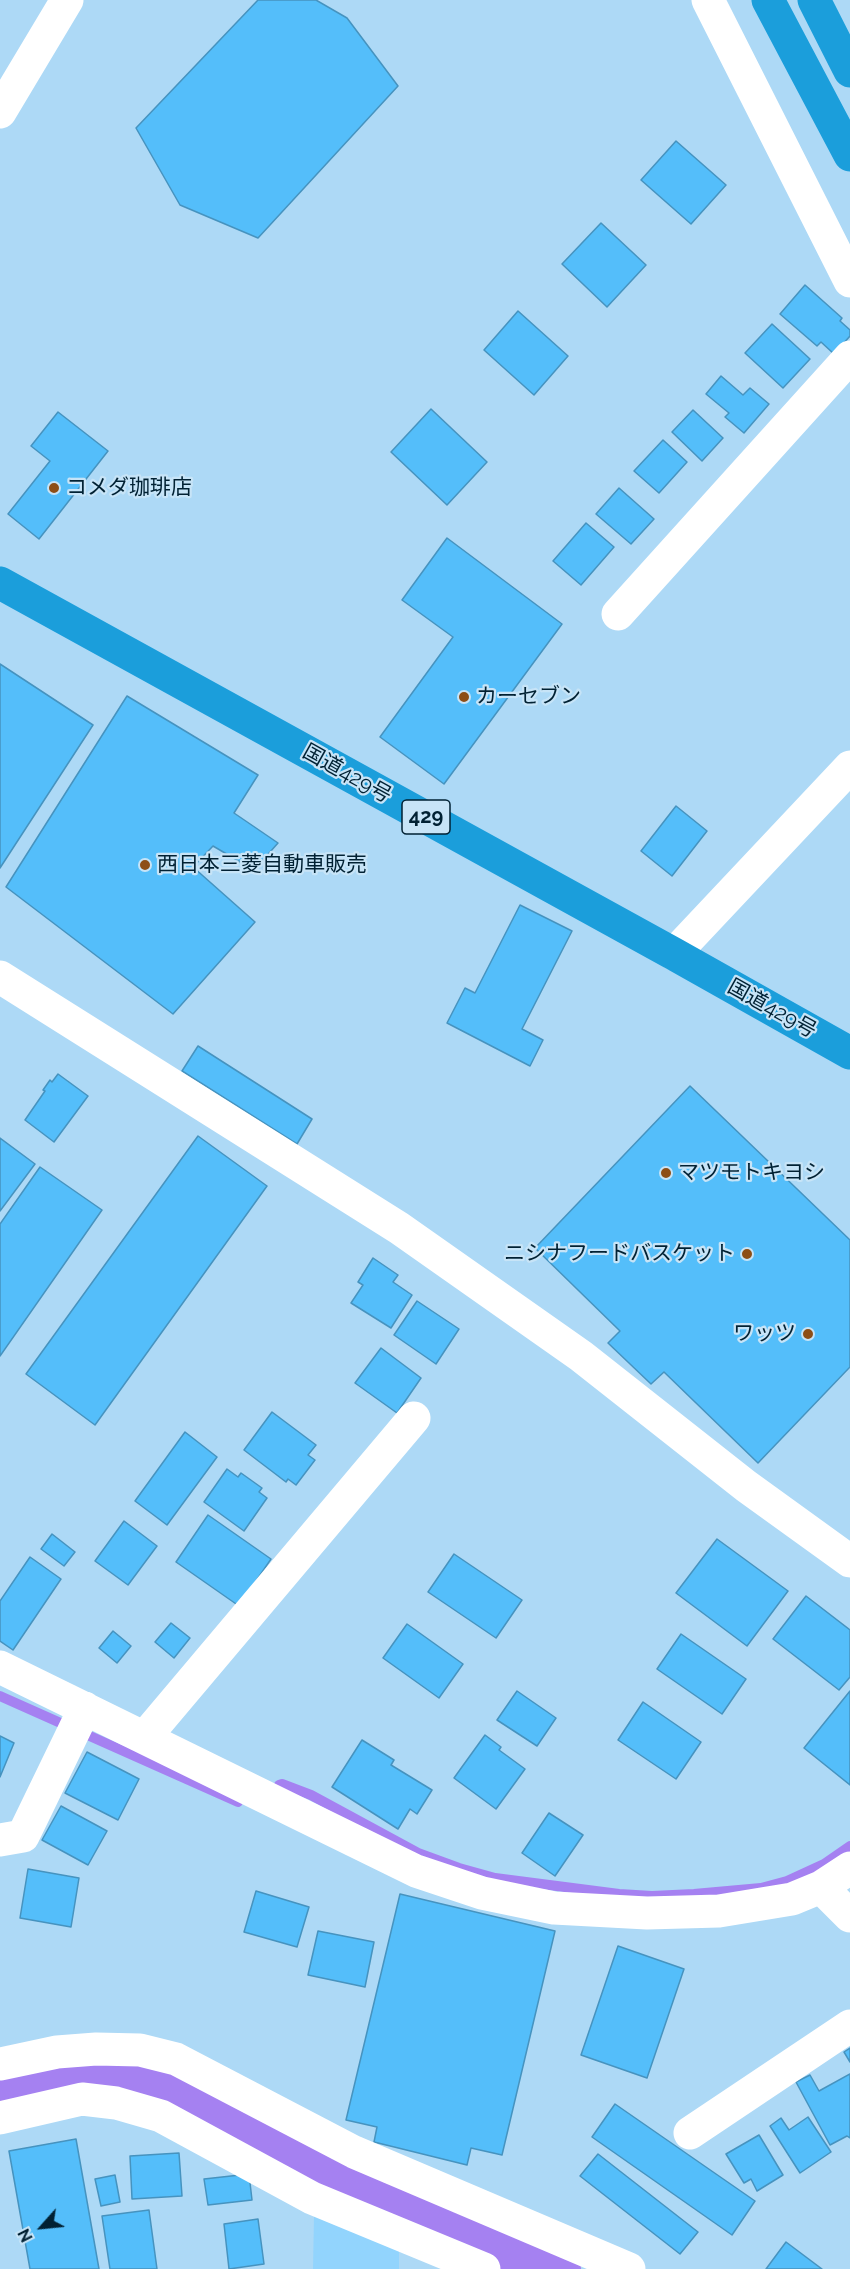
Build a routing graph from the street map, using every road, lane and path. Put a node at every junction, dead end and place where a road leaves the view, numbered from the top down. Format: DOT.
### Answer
graph roads {
  1 [pos="67,0"];
  2 [pos="708,0"];
  3 [pos="768,0"];
  4 [pos="814,0"];
  5 [pos="850,71"];
  6 [pos="0,112"];
  7 [pos="850,155"];
  8 [pos="850,281"];
  9 [pos="850,357"];
  10 [pos="0,584"];
  11 [pos="618,614"];
  12 [pos="850,767"];
  13 [pos="674,954"];
  14 [pos="0,977"];
  15 [pos="850,1053"];
  16 [pos="414,1418"];
  17 [pos="850,1561"];
  18 [pos="0,1667"];
  19 [pos="78,1721"];
  20 [pos="145,1737"];
  21 [pos="0,1840"];
  22 [pos="850,1868"];
  23 [pos="821,1887"];
  24 [pos="850,1916"];
  25 [pos="850,2026"];
  26 [pos="0,2064"];
  27 [pos="0,2118"];
  28 [pos="690,2133"];
  29 [pos="473,2267"];
  30 [pos="628,2269"];
  1 -- 6 [label="street"];
  2 -- 8 [label="street"];
  3 -- 7 [label="highway"];
  4 -- 5 [label="highway"];
  9 -- 11 [label="street"];
  10 -- 13 [label="highway, 国道429号 / 429"];
  12 -- 13 [label="street"];
  13 -- 15 [label="highway, 国道429号 / 429"];
  14 -- 17 [label="street"];
  16 -- 20 [label="street"];
  18 -- 19 [label="street"];
  19 -- 20 [label="street"];
  19 -- 21 [label="street"];
  20 -- 23 [label="street"];
  22 -- 23 [label="street"];
  23 -- 24 [label="street"];
  25 -- 28 [label="street"];
  26 -- 30 [label="street"];
  27 -- 29 [label="street"];
}
